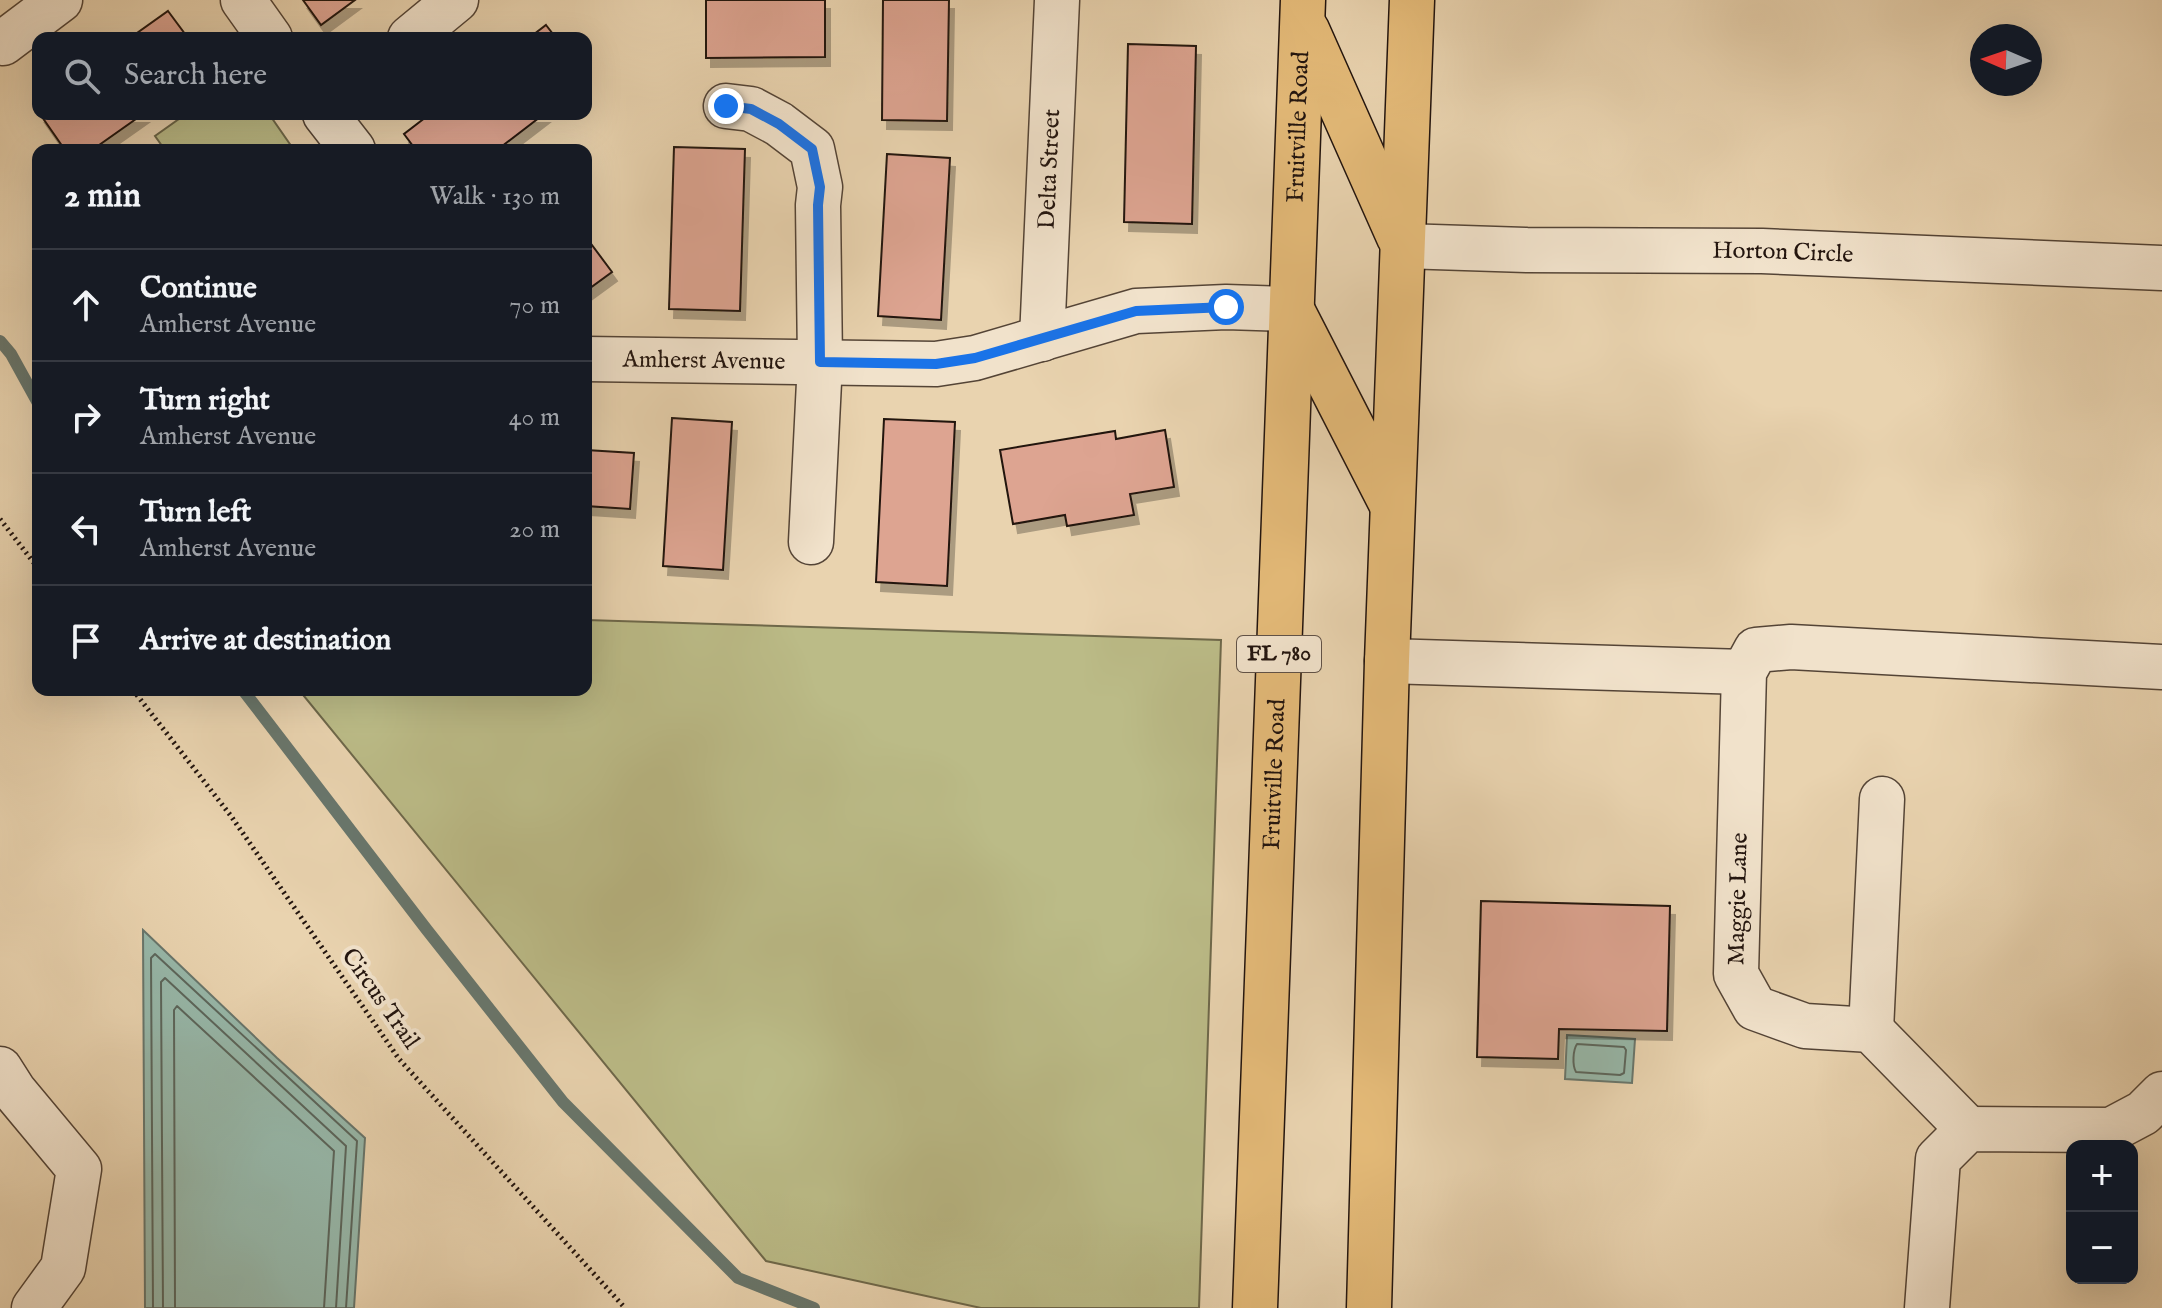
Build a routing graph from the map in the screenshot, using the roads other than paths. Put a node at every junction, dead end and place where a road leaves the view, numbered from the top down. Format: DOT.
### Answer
graph roads {
  1 [pos="60,0"];
  2 [pos="243,0"];
  3 [pos="456,0"];
  4 [pos="1057,0"];
  5 [pos="1412,0"];
  6 [pos="1303,10"];
  7 [pos="266,32"];
  8 [pos="417,32"];
  9 [pos="3,43"];
  10 [pos="726,106"];
  11 [pos="330,120"];
  12 [pos="348,144"];
  13 [pos="1403,246"];
  14 [pos="2162,268"];
  15 [pos="1291,309"];
  16 [pos="1042,339"];
  17 [pos="592,359"];
  18 [pos="820,362"];
  19 [pos="1394,507"];
  20 [pos="811,542"];
  21 [pos="1387,661"];
  22 [pos="2162,667"];
  23 [pos="1744,672"];
  24 [pos="1882,799"];
  25 [pos="1871,1030"];
  26 [pos="0,1069"];
  27 [pos="2162,1094"];
  28 [pos="1968,1129"];
  29 [pos="34,1308"];
  30 [pos="1255,1308"];
  31 [pos="1369,1308"];
  32 [pos="1927,1308"];
  1 -- 9 [label="street"];
  2 -- 7 [label="street"];
  3 -- 8 [label="street"];
  4 -- 16 [label="street, Delta Street"];
  5 -- 13 [label="main road"];
  6 -- 13 [label="main road"];
  6 -- 15 [label="main road, Fruitville Road / FL 780"];
  10 -- 18 [label="street, Amherst Avenue"];
  11 -- 12 [label="street"];
  13 -- 14 [label="street, Horton Circle"];
  13 -- 19 [label="main road"];
  15 -- 16 [label="street, Amherst Avenue"];
  15 -- 19 [label="main road"];
  15 -- 30 [label="main road, Fruitville Road / FL 780"];
  16 -- 18 [label="street, Amherst Avenue"];
  17 -- 18 [label="street, Amherst Avenue"];
  18 -- 20 [label="street, Amherst Avenue"];
  19 -- 21 [label="main road"];
  21 -- 23 [label="street"];
  21 -- 31 [label="main road"];
  22 -- 23 [label="street"];
  23 -- 25 [label="street, Maggie Lane"];
  24 -- 25 [label="street"];
  25 -- 28 [label="street"];
  26 -- 29 [label="street"];
  27 -- 28 [label="street"];
  28 -- 32 [label="street"];
}
